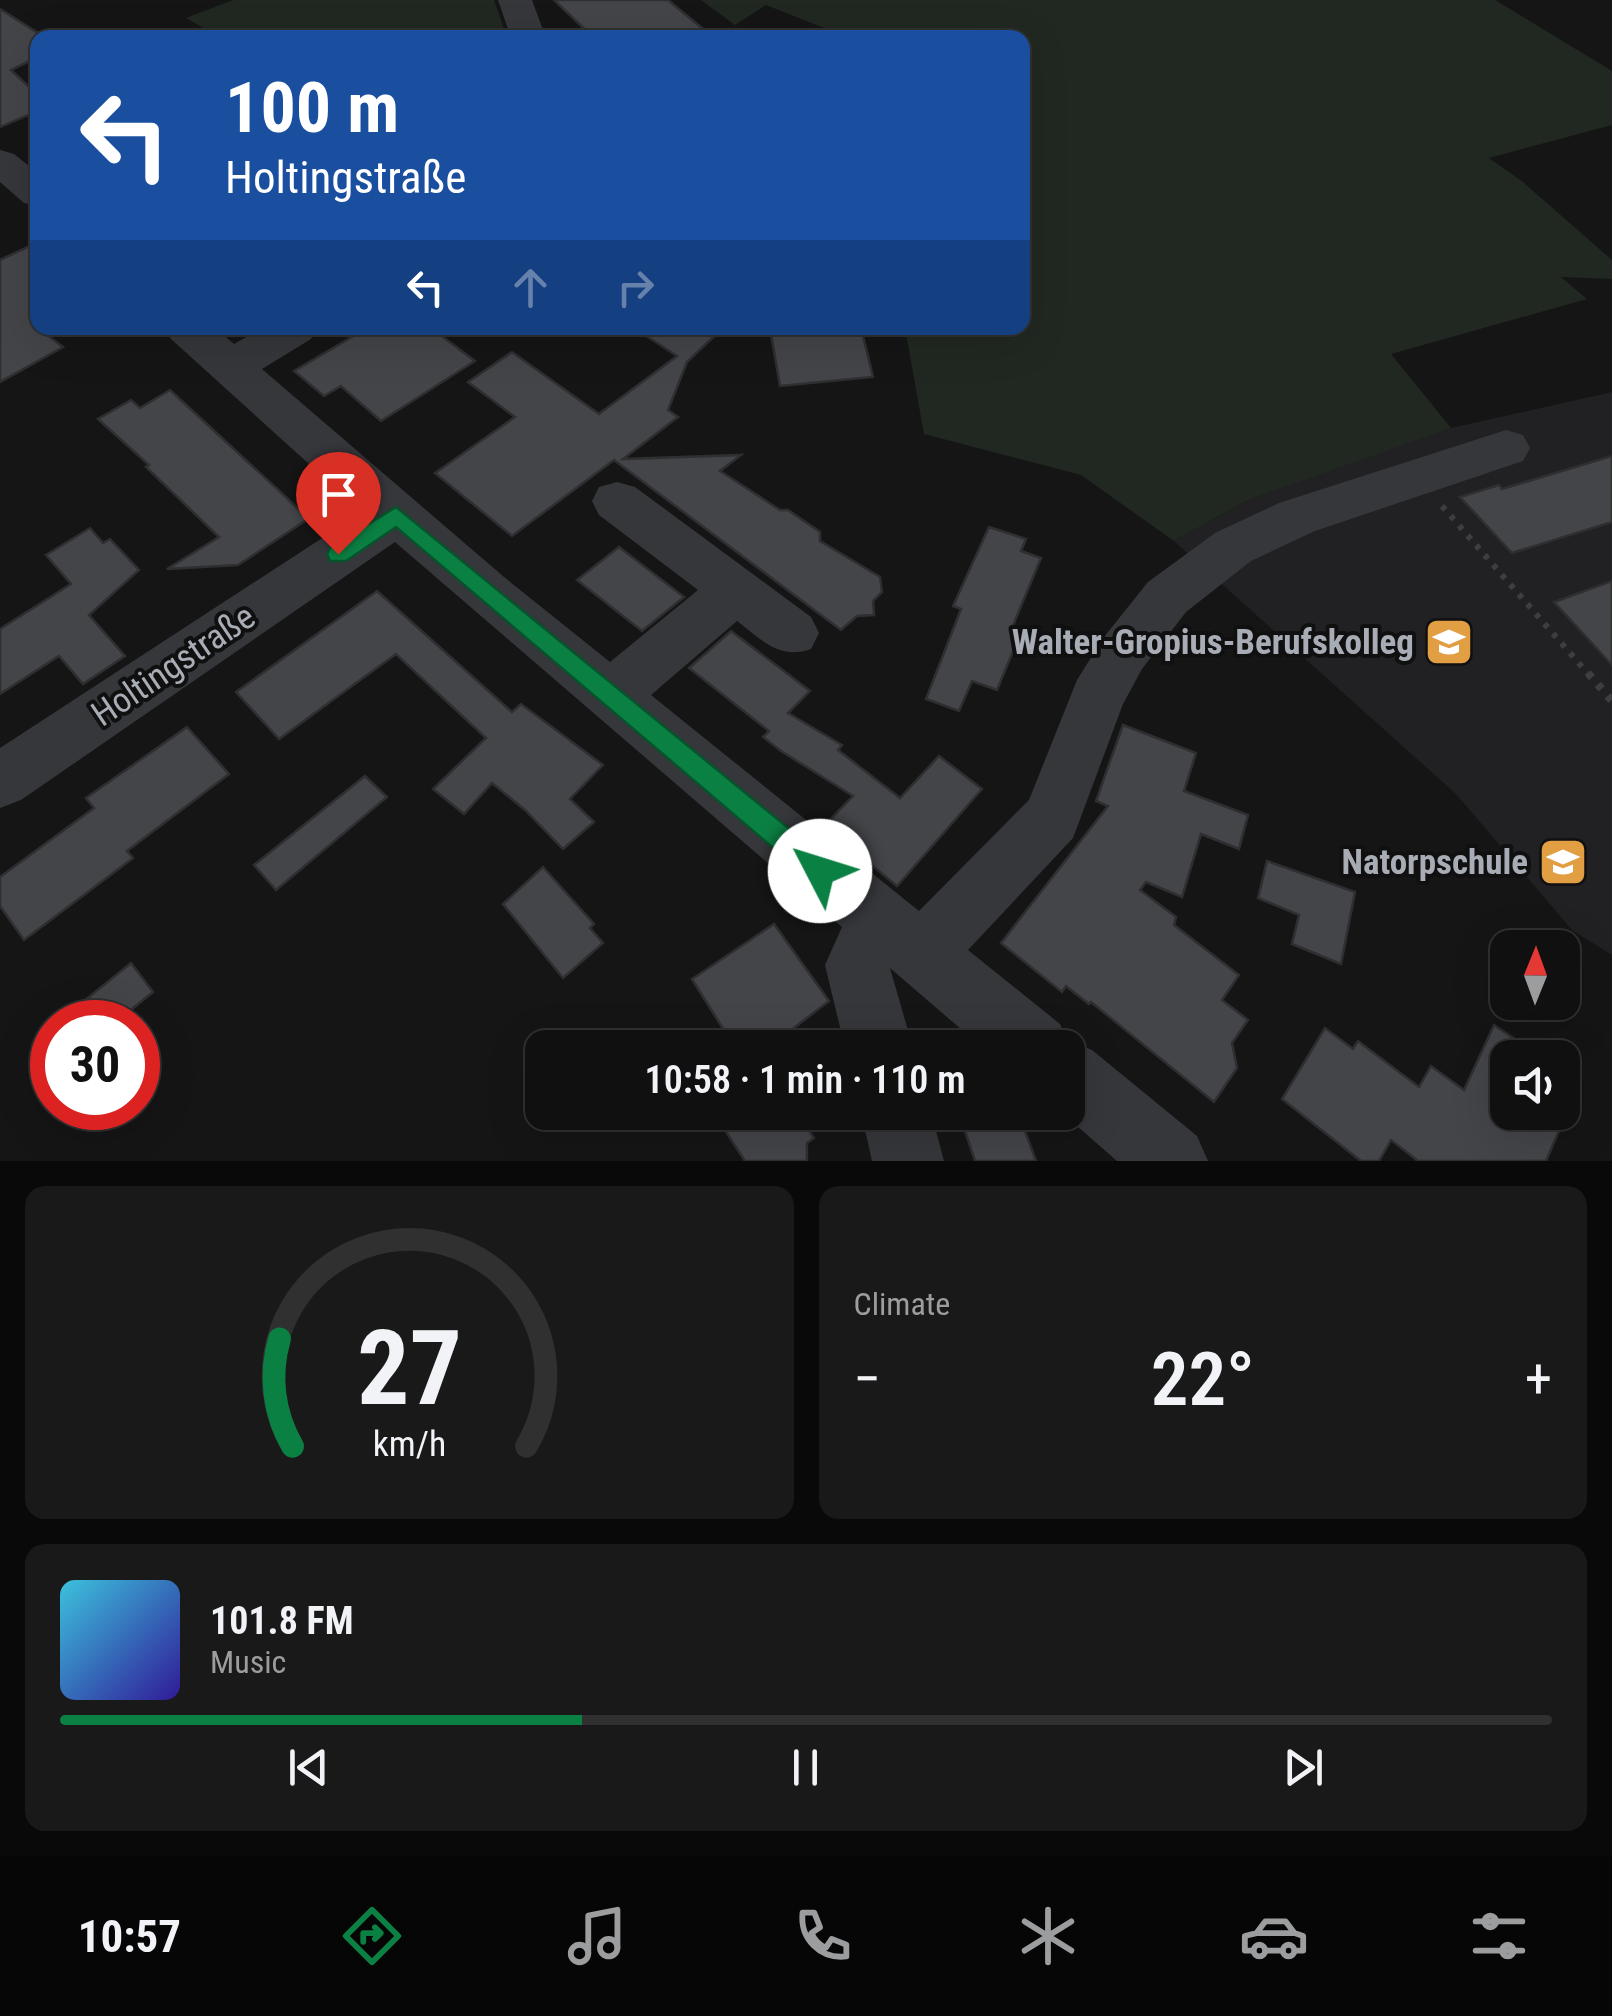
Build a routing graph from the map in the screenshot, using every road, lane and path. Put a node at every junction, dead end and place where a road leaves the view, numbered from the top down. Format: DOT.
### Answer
graph roads {
  1 [pos="514,0"];
  2 [pos="525,30"];
  3 [pos="0,162"];
  4 [pos="30,187"];
  5 [pos="195,335"];
  6 [pos="283,335"];
  7 [pos="232,366"];
  8 [pos="1506,448"];
  9 [pos="1418,479"];
  10 [pos="617,501"];
  11 [pos="396,515"];
  12 [pos="736,590"];
  13 [pos="792,633"];
  14 [pos="611,695"];
  15 [pos="1612,701"];
  16 [pos="0,782"];
  17 [pos="902,937"];
  18 [pos="874,1030"];
  19 [pos="1014,1030"];
  20 [pos="1085,1088"];
  21 [pos="900,1130"];
  22 [pos="908,1161"];
  23 [pos="1172,1161"];
  1 -- 2 [label="street"];
  3 -- 4 [label="street"];
  5 -- 7 [label="street"];
  6 -- 7 [label="street"];
  7 -- 11 [label="street"];
  8 -- 9 [label="street"];
  9 -- 15 [label="path"];
  9 -- 17 [label="street"];
  10 -- 12 [label="street"];
  11 -- 14 [label="street"];
  11 -- 16 [label="street, Holtingstraße"];
  12 -- 13 [label="street"];
  12 -- 14 [label="street"];
  14 -- 17 [label="street"];
  17 -- 18 [label="street"];
  17 -- 19 [label="street"];
  20 -- 23 [label="street"];
  21 -- 22 [label="street"];
}
